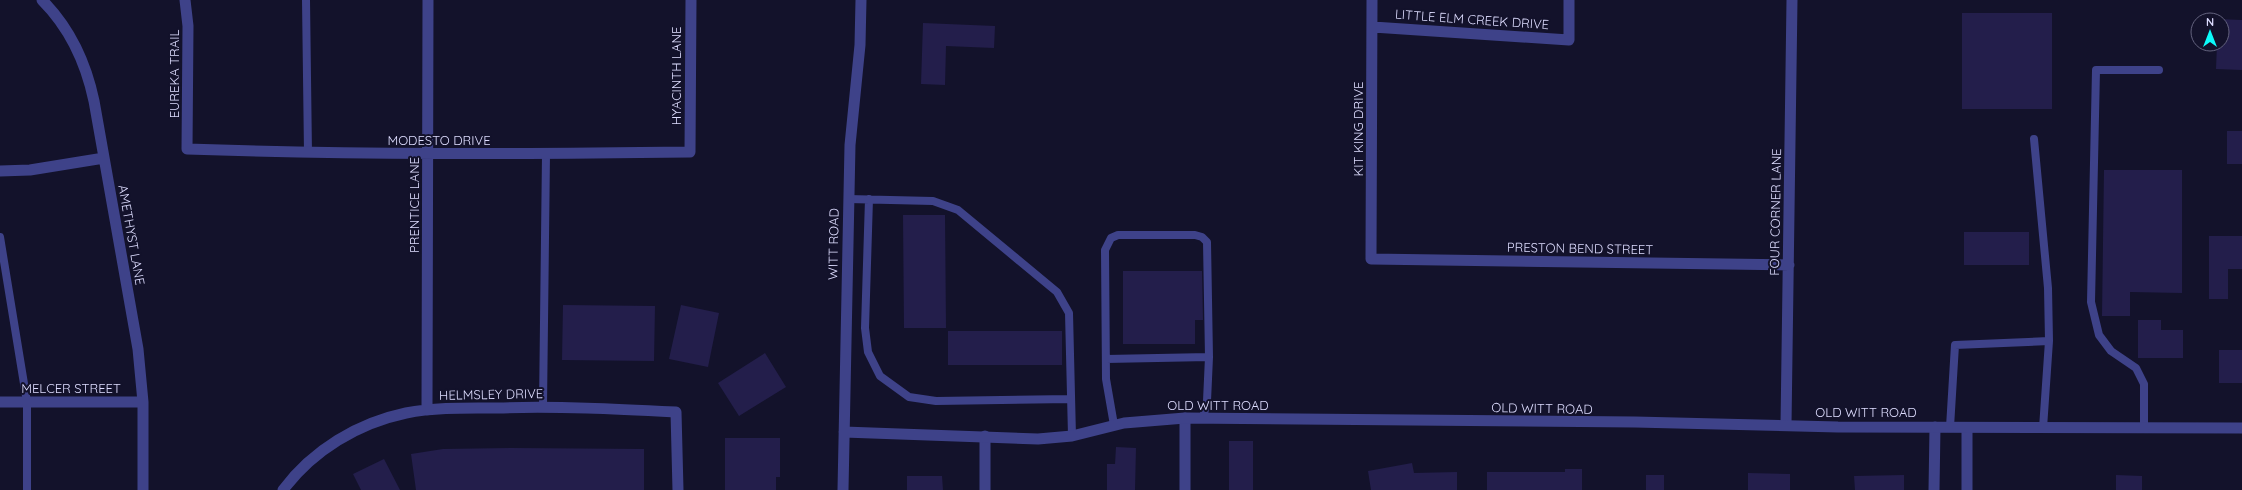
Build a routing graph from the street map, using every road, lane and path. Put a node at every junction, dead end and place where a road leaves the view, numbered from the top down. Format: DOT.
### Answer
graph roads {
  1 [pos="42,0"];
  2 [pos="186,0"];
  3 [pos="306,0"];
  4 [pos="428,0"];
  5 [pos="691,0"];
  6 [pos="861,0"];
  7 [pos="1372,0"];
  8 [pos="1569,0"];
  9 [pos="1792,0"];
  10 [pos="1373,27"];
  11 [pos="2159,70"];
  12 [pos="2034,139"];
  13 [pos="188,149"];
  14 [pos="690,152"];
  15 [pos="308,153"];
  16 [pos="428,154"];
  17 [pos="546,154"];
  18 [pos="104,158"];
  19 [pos="0,171"];
  20 [pos="848,199"];
  21 [pos="869,199"];
  22 [pos="0,237"];
  23 [pos="1371,259"];
  24 [pos="1788,265"];
  25 [pos="4,285"];
  26 [pos="2049,341"];
  27 [pos="1209,357"];
  28 [pos="1106,359"];
  29 [pos="1071,399"];
  30 [pos="0,402"];
  31 [pos="27,402"];
  32 [pos="142,402"];
  33 [pos="543,406"];
  34 [pos="428,410"];
  35 [pos="1185,418"];
  36 [pos="1203,418"];
  37 [pos="1114,425"];
  38 [pos="1786,425"];
  39 [pos="1936,427"];
  40 [pos="1950,427"];
  41 [pos="1967,428"];
  42 [pos="2043,428"];
  43 [pos="2144,428"];
  44 [pos="2242,428"];
  45 [pos="844,432"];
  46 [pos="985,436"];
  47 [pos="1072,436"];
  48 [pos="27,490"];
  49 [pos="142,490"];
  50 [pos="283,490"];
  51 [pos="678,490"];
  52 [pos="843,490"];
  53 [pos="985,490"];
  54 [pos="1185,490"];
  55 [pos="1934,490"];
  56 [pos="1967,490"];
  1 -- 18 [label="street, AMETHYST LANE"];
  2 -- 13 [label="street, EUREKA TRAIL"];
  3 -- 15 [label="lane"];
  4 -- 16 [label="street, PRENTICE LANE"];
  5 -- 14 [label="street, HYACINTH LANE"];
  6 -- 20 [label="street, WITT ROAD"];
  7 -- 10 [label="street, KIT KING DRIVE"];
  8 -- 10 [label="street, LITTLE ELM CREEK DRIVE"];
  9 -- 24 [label="street, FOUR CORNER LANE"];
  10 -- 23 [label="street, KIT KING DRIVE"];
  11 -- 43 [label="lane"];
  12 -- 26 [label="lane"];
  13 -- 15 [label="street, MODESTO DRIVE"];
  14 -- 17 [label="street, MODESTO DRIVE"];
  15 -- 16 [label="street, MODESTO DRIVE"];
  16 -- 17 [label="street, MODESTO DRIVE"];
  16 -- 34 [label="street, PRENTICE LANE"];
  17 -- 33 [label="lane"];
  18 -- 19 [label="street"];
  18 -- 32 [label="street, AMETHYST LANE"];
  20 -- 21 [label="lane"];
  20 -- 45 [label="street, WITT ROAD"];
  21 -- 29 [label="lane"];
  21 -- 29 [label="lane"];
  22 -- 25 [label="lane"];
  23 -- 24 [label="street, PRESTON BEND STREET"];
  24 -- 38 [label="street, FOUR CORNER LANE"];
  25 -- 31 [label="lane"];
  26 -- 40 [label="lane"];
  26 -- 42 [label="lane"];
  27 -- 28 [label="lane"];
  27 -- 28 [label="lane"];
  27 -- 36 [label="lane"];
  28 -- 37 [label="lane"];
  29 -- 47 [label="lane"];
  30 -- 31 [label="street, MELCER STREET"];
  31 -- 32 [label="street, MELCER STREET"];
  31 -- 48 [label="lane"];
  32 -- 49 [label="street, AMETHYST LANE"];
  33 -- 34 [label="street, HELMSLEY DRIVE"];
  33 -- 51 [label="street, HELMSLEY DRIVE"];
  34 -- 50 [label="street, HELMSLEY DRIVE"];
  35 -- 36 [label="street, OLD WITT ROAD"];
  35 -- 37 [label="street, OLD WITT ROAD"];
  35 -- 54 [label="street"];
  36 -- 38 [label="street, OLD WITT ROAD"];
  37 -- 47 [label="street, OLD WITT ROAD"];
  38 -- 39 [label="street, OLD WITT ROAD"];
  39 -- 40 [label="street, OLD WITT ROAD"];
  39 -- 55 [label="street"];
  40 -- 41 [label="street, OLD WITT ROAD"];
  41 -- 42 [label="street, OLD WITT ROAD"];
  41 -- 56 [label="street"];
  42 -- 43 [label="street, OLD WITT ROAD"];
  43 -- 44 [label="street, OLD WITT ROAD"];
  45 -- 46 [label="street, OLD WITT ROAD"];
  45 -- 52 [label="street, WITT ROAD"];
  46 -- 47 [label="street, OLD WITT ROAD"];
  46 -- 53 [label="street"];
}
